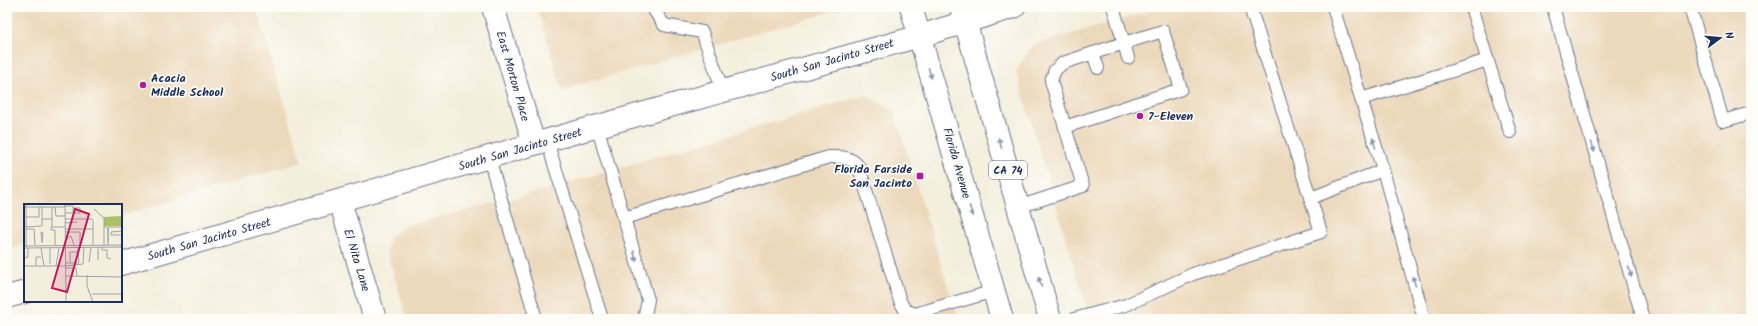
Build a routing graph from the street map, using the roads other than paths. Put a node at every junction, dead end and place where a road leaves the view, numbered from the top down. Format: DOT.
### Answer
graph roads {
  1 [pos="493,7"];
  2 [pos="652,7"];
  3 [pos="911,7"];
  4 [pos="1014,7"];
  5 [pos="1113,7"];
  6 [pos="1250,7"];
  7 [pos="1333,7"];
  8 [pos="1471,7"];
  9 [pos="1553,7"];
  10 [pos="1690,7"];
  11 [pos="963,14"];
  12 [pos="920,36"];
  13 [pos="1124,43"];
  14 [pos="1093,53"];
  15 [pos="1128,58"];
  16 [pos="1488,60"];
  17 [pos="1098,68"];
  18 [pos="723,91"];
  19 [pos="1361,99"];
  20 [pos="1751,113"];
  21 [pos="597,126"];
  22 [pos="1065,127"];
  23 [pos="1510,132"];
  24 [pos="540,143"];
  25 [pos="488,158"];
  26 [pos="1382,170"];
  27 [pos="1310,198"];
  28 [pos="340,201"];
  29 [pos="1018,207"];
  30 [pos="624,218"];
  31 [pos="122,264"];
  32 [pos="994,291"];
  33 [pos="24,292"];
  34 [pos="7,297"];
  35 [pos="913,316"];
  36 [pos="375,319"];
  37 [pos="536,319"];
  38 [pos="602,319"];
  39 [pos="644,319"];
  40 [pos="1002,319"];
  41 [pos="1050,319"];
  42 [pos="1074,319"];
  43 [pos="1424,319"];
  44 [pos="1643,319"];
  1 -- 24 [label="main road, East Morton Place"];
  2 -- 18 [label="lane"];
  3 -- 12 [label="main road, Florida Avenue"];
  4 -- 11 [label="main road, South San Jacinto Street"];
  5 -- 13 [label="lane"];
  6 -- 27 [label="lane"];
  7 -- 19 [label="lane"];
  8 -- 16 [label="lane"];
  9 -- 44 [label="lane, one-way"];
  10 -- 20 [label="lane"];
  11 -- 12 [label="main road, South San Jacinto Street"];
  29 -- 11 [label="main road, CA 74, one-way"];
  12 -- 18 [label="main road, South San Jacinto Street"];
  12 -- 32 [label="main road, Florida Avenue, one-way"];
  13 -- 14 [label="lane"];
  13 -- 15 [label="lane"];
  13 -- 22 [label="lane"];
  14 -- 17 [label="lane"];
  14 -- 22 [label="lane"];
  16 -- 19 [label="lane"];
  16 -- 23 [label="lane"];
  18 -- 21 [label="main road, South San Jacinto Street"];
  26 -- 19 [label="lane, one-way"];
  21 -- 24 [label="main road, South San Jacinto Street"];
  21 -- 30 [label="lane"];
  22 -- 29 [label="lane"];
  24 -- 25 [label="main road, South San Jacinto Street"];
  24 -- 38 [label="lane"];
  25 -- 28 [label="main road, South San Jacinto Street"];
  25 -- 37 [label="lane"];
  26 -- 27 [label="lane"];
  43 -- 26 [label="lane, one-way"];
  27 -- 42 [label="lane"];
  28 -- 31 [label="main road, South San Jacinto Street"];
  28 -- 36 [label="main road, El Nita Lane"];
  41 -- 29 [label="main road, CA 74, one-way"];
  30 -- 35 [label="lane"];
  30 -- 39 [label="lane, one-way"];
  32 -- 35 [label="lane"];
  32 -- 40 [label="main road, Florida Avenue"];
  33 -- 34 [label="main road"];
}
